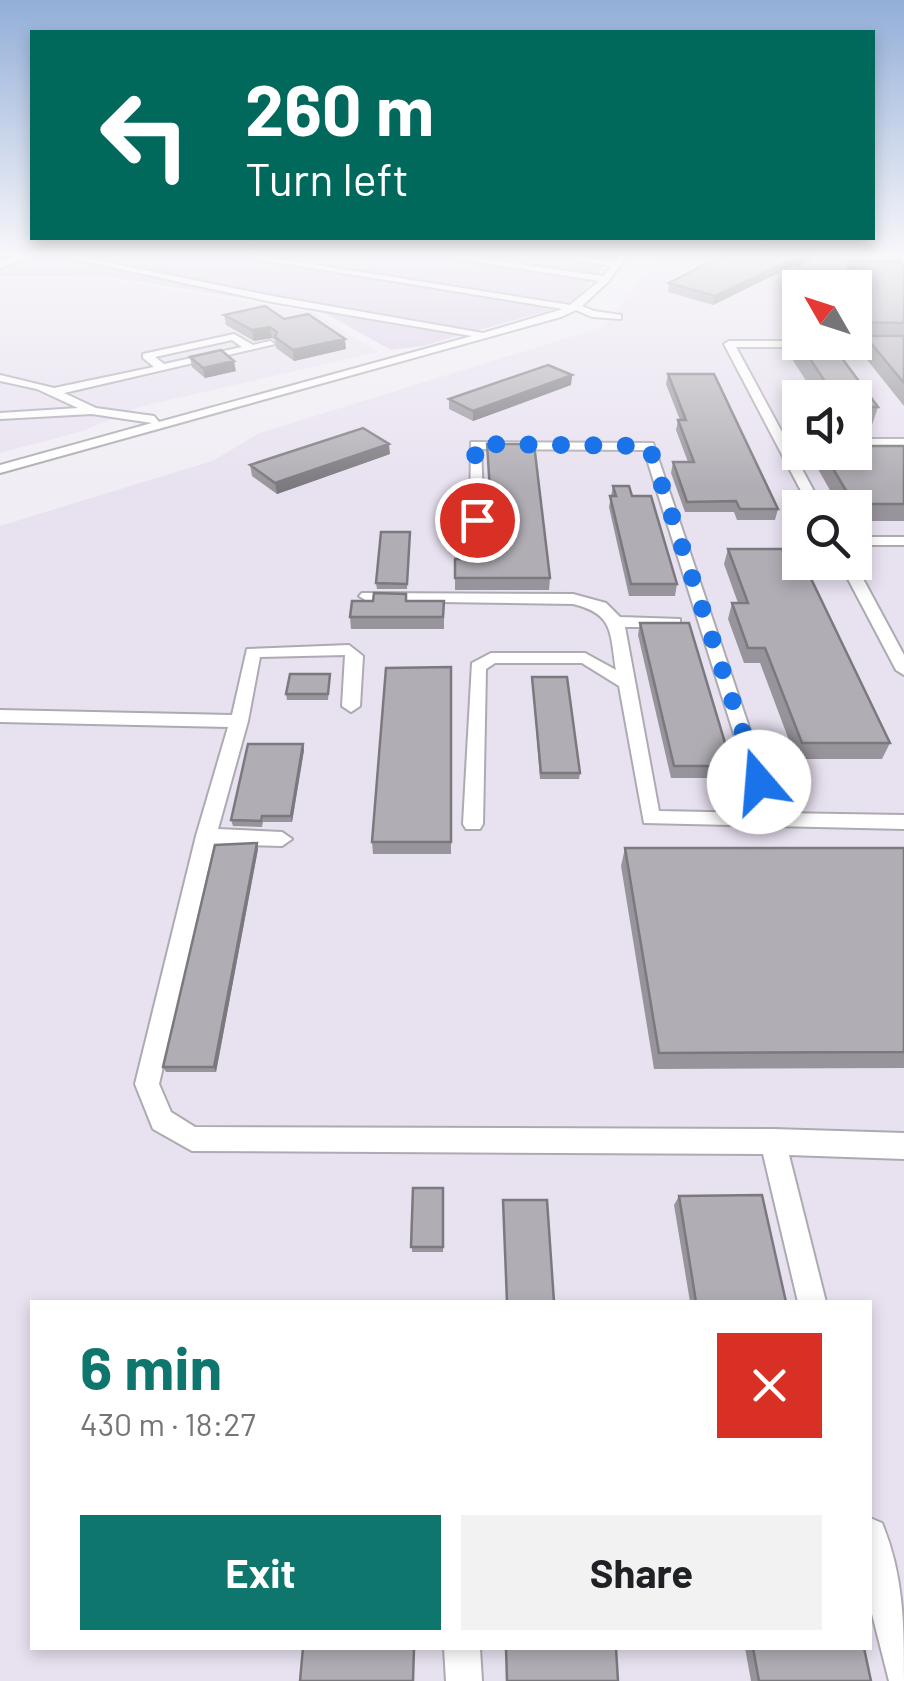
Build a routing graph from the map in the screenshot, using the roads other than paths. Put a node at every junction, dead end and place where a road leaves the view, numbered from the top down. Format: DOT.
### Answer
graph roads {
  1 [pos="471,332"];
  2 [pos="495,332"];
  3 [pos="486,335"];
  4 [pos="270,344"];
  5 [pos="904,344"];
  6 [pos="250,348"];
  7 [pos="162,368"];
  8 [pos="0,378"];
  9 [pos="53,392"];
  10 [pos="93,411"];
  11 [pos="0,416"];
  12 [pos="180,417"];
  13 [pos="782,443"];
  14 [pos="872,443"];
  15 [pos="904,443"];
  16 [pos="0,469"];
  17 [pos="477,520"];
  18 [pos="872,541"];
  19 [pos="904,541"];
  20 [pos="856,580"];
  21 [pos="367,596"];
  22 [pos="647,602"];
  23 [pos="616,622"];
  24 [pos="650,622"];
  25 [pos="674,622"];
  26 [pos="902,661"];
  27 [pos="625,682"];
  28 [pos="350,706"];
  29 [pos="0,716"];
  30 [pos="239,722"];
  31 [pos="771,820"];
  32 [pos="904,822"];
  33 [pos="473,824"];
  34 [pos="206,836"];
  35 [pos="282,838"];
  36 [pos="773,1142"];
  37 [pos="904,1146"];
  38 [pos="812,1300"];
  39 [pos="872,1544"];
  40 [pos="462,1650"];
  41 [pos="904,1673"];
  42 [pos="464,1681"];
  1 -- 3 [label="lane"];
  2 -- 3 [label="lane"];
  3 -- 12 [label="lane"];
  4 -- 6 [label="lane"];
  5 -- 13 [label="lane"];
  6 -- 7 [label="lane"];
  6 -- 7 [label="lane"];
  7 -- 9 [label="lane"];
  8 -- 9 [label="lane"];
  9 -- 10 [label="lane"];
  10 -- 11 [label="lane"];
  10 -- 12 [label="lane"];
  12 -- 16 [label="lane"];
  14 -- 15 [label="lane"];
  17 -- 31 [label="lane"];
  18 -- 19 [label="lane"];
  20 -- 26 [label="lane"];
  21 -- 23 [label="lane"];
  22 -- 24 [label="lane"];
  23 -- 24 [label="lane"];
  23 -- 27 [label="lane"];
  24 -- 25 [label="lane"];
  27 -- 31 [label="lane"];
  27 -- 33 [label="lane"];
  28 -- 30 [label="lane"];
  29 -- 30 [label="lane"];
  30 -- 34 [label="lane"];
  31 -- 32 [label="lane"];
  34 -- 35 [label="lane"];
  34 -- 36 [label="lane"];
  36 -- 37 [label="lane"];
  36 -- 38 [label="lane"];
  39 -- 41 [label="lane"];
  40 -- 42 [label="lane"];
}
